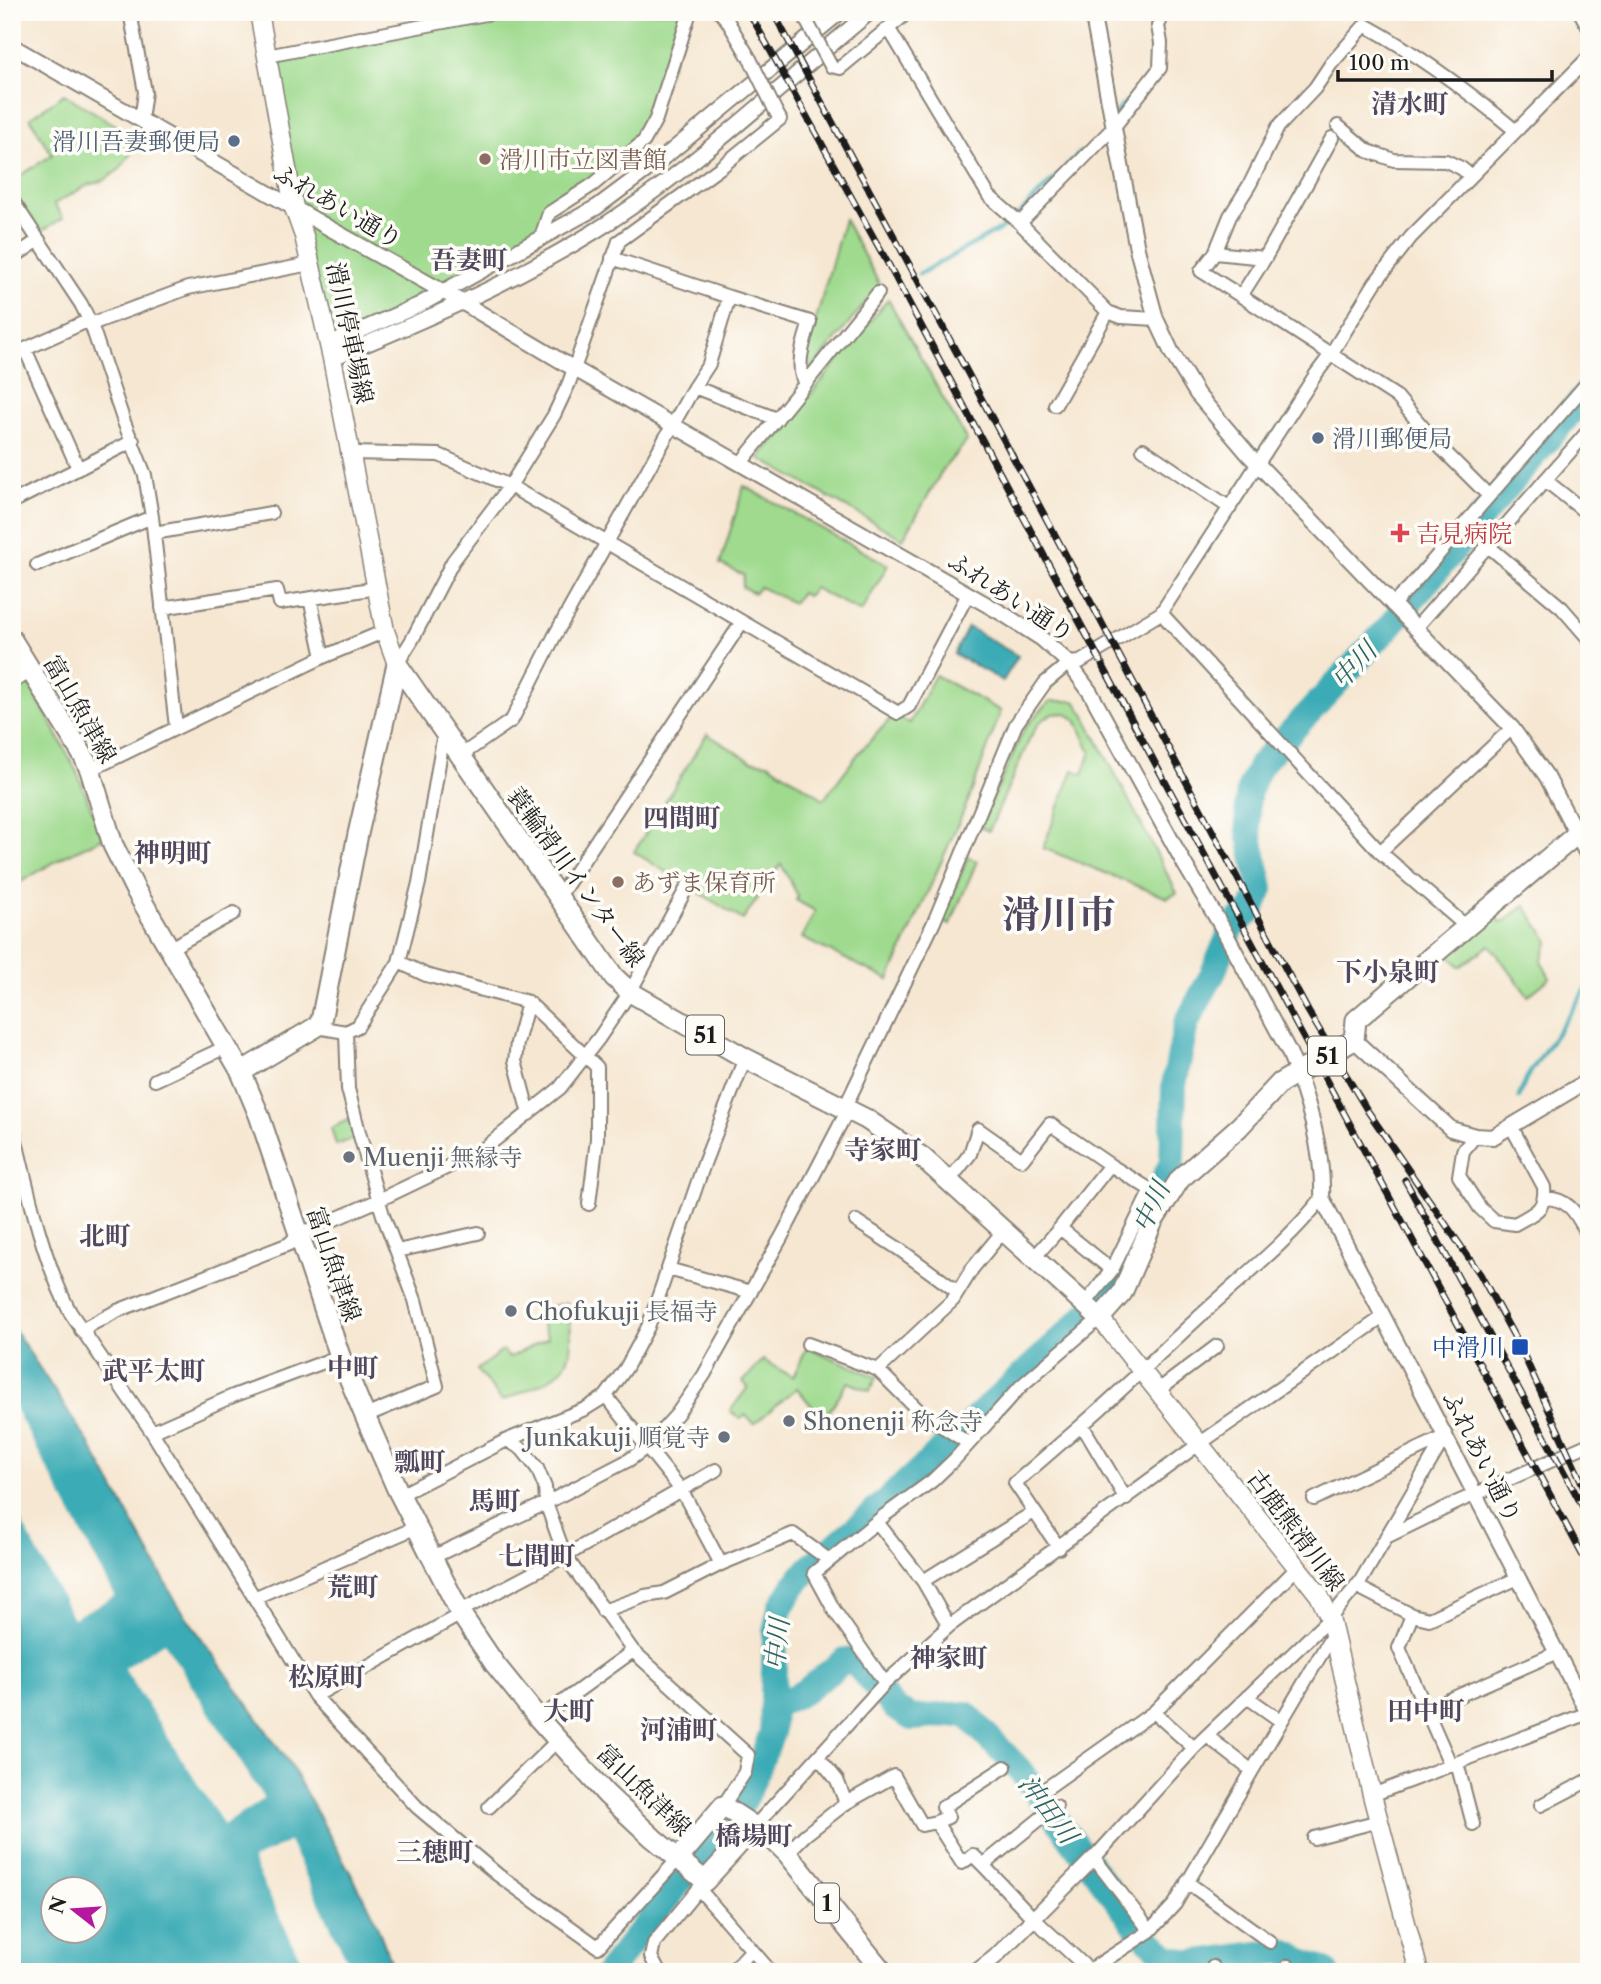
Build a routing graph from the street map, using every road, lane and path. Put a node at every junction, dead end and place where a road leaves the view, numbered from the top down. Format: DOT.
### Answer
graph roads {
  1 [pos="130,12"];
  2 [pos="259,12"];
  3 [pos="496,12"];
  4 [pos="690,12"];
  5 [pos="720,12"];
  6 [pos="840,12"];
  7 [pos="870,12"];
  8 [pos="908,12"];
  9 [pos="1092,12"];
  10 [pos="1164,12"];
  11 [pos="1580,12"];
  12 [pos="807,16"];
  13 [pos="1589,28"];
  14 [pos="888,29"];
  15 [pos="12,46"];
  16 [pos="267,56"];
  17 [pos="1589,57"];
  18 [pos="141,120"];
  19 [pos="1338,126"];
  20 [pos="1113,128"];
  21 [pos="1516,131"];
  22 [pos="1332,138"];
  23 [pos="1471,176"];
  24 [pos="12,200"];
  25 [pos="294,208"];
  26 [pos="1020,223"];
  27 [pos="38,240"];
  28 [pos="540,240"];
  29 [pos="1214,253"];
  30 [pos="12,258"];
  31 [pos="612,258"];
  32 [pos="1265,258"];
  33 [pos="310,264"];
  34 [pos="443,291"];
  35 [pos="878,293"];
  36 [pos="1241,296"];
  37 [pos="729,297"];
  38 [pos="460,301"];
  39 [pos="1108,313"];
  40 [pos="1156,319"];
  41 [pos="91,324"];
  42 [pos="25,349"];
  43 [pos="330,351"];
  44 [pos="1331,354"];
  45 [pos="12,355"];
  46 [pos="573,368"];
  47 [pos="1589,381"];
  48 [pos="805,384"];
  49 [pos="694,387"];
  50 [pos="1055,405"];
  51 [pos="777,419"];
  52 [pos="673,425"];
  53 [pos="1589,430"];
  54 [pos="133,441"];
  55 [pos="1143,449"];
  56 [pos="351,453"];
  57 [pos="740,464"];
  58 [pos="1257,464"];
  59 [pos="78,468"];
  60 [pos="1545,480"];
  61 [pos="510,486"];
  62 [pos="1489,496"];
  63 [pos="12,502"];
  64 [pos="1230,508"];
  65 [pos="271,513"];
  66 [pos="1589,515"];
  67 [pos="152,517"];
  68 [pos="154,533"];
  69 [pos="606,542"];
  70 [pos="1488,545"];
  71 [pos="37,565"];
  72 [pos="377,588"];
  73 [pos="968,594"];
  74 [pos="311,603"];
  75 [pos="162,608"];
  76 [pos="1161,613"];
  77 [pos="1402,614"];
  78 [pos="742,622"];
  79 [pos="385,631"];
  80 [pos="1589,639"];
  81 [pos="12,640"];
  82 [pos="323,657"];
  83 [pos="1069,663"];
  84 [pos="397,664"];
  85 [pos="31,671"];
  86 [pos="12,682"];
  87 [pos="176,727"];
  88 [pos="1512,728"];
  89 [pos="444,733"];
  90 [pos="460,756"];
  91 [pos="90,769"];
  92 [pos="1583,829"];
  93 [pos="1380,852"];
  94 [pos="1589,858"];
  95 [pos="691,880"];
  96 [pos="558,898"];
  97 [pos="234,913"];
  98 [pos="1468,928"];
  99 [pos="169,949"];
  100 [pos="399,962"];
  101 [pos="630,992"];
  102 [pos="528,1002"];
  103 [pos="316,1027"];
  104 [pos="346,1032"];
  105 [pos="1354,1040"];
  106 [pos="226,1046"];
  107 [pos="586,1055"];
  108 [pos="744,1058"];
  109 [pos="241,1072"];
  110 [pos="1298,1072"];
  111 [pos="155,1080"];
  112 [pos="1589,1080"];
  113 [pos="845,1107"];
  114 [pos="529,1114"];
  115 [pos="12,1124"];
  116 [pos="1511,1126"];
  117 [pos="1475,1136"];
  118 [pos="1110,1165"];
  119 [pos="949,1181"];
  120 [pos="1322,1198"];
  121 [pos="1545,1198"];
  122 [pos="379,1200"];
  123 [pos="589,1204"];
  124 [pos="856,1221"];
  125 [pos="1060,1228"];
  126 [pos="1004,1230"];
  127 [pos="478,1233"];
  128 [pos="298,1236"];
  129 [pos="1589,1237"];
  130 [pos="397,1251"];
  131 [pos="1033,1259"];
  132 [pos="668,1269"];
  133 [pos="1112,1270"];
  134 [pos="751,1292"];
  135 [pos="958,1292"];
  136 [pos="1084,1305"];
  137 [pos="1383,1317"];
  138 [pos="1100,1318"];
  139 [pos="81,1329"];
  140 [pos="808,1344"];
  141 [pos="1217,1346"];
  142 [pos="340,1356"];
  143 [pos="878,1370"];
  144 [pos="1142,1373"];
  145 [pos="1157,1391"];
  146 [pos="606,1396"];
  147 [pos="365,1416"];
  148 [pos="1082,1425"];
  149 [pos="152,1432"];
  150 [pos="1446,1435"];
  151 [pos="507,1440"];
  152 [pos="968,1443"];
  153 [pos="1199,1444"];
  154 [pos="1589,1444"];
  155 [pos="648,1446"];
  156 [pos="716,1470"];
  157 [pos="682,1491"];
  158 [pos="400,1494"];
  159 [pos="1476,1494"];
  160 [pos="1126,1499"];
  161 [pos="1314,1499"];
  162 [pos="546,1503"];
  163 [pos="1034,1512"];
  164 [pos="877,1522"];
  165 [pos="417,1527"];
  166 [pos="1384,1538"];
  167 [pos="1059,1548"];
  168 [pos="565,1556"];
  169 [pos="432,1557"];
  170 [pos="829,1560"];
  171 [pos="721,1564"];
  172 [pos="1297,1567"];
  173 [pos="1518,1578"];
  174 [pos="923,1581"];
  175 [pos="1356,1586"];
  176 [pos="256,1597"];
  177 [pos="603,1611"];
  178 [pos="461,1614"];
  179 [pos="1412,1615"];
  180 [pos="949,1626"];
  181 [pos="1331,1626"];
  182 [pos="633,1651"];
  183 [pos="1556,1653"];
  184 [pos="886,1684"];
  185 [pos="315,1696"];
  186 [pos="1247,1697"];
  187 [pos="1426,1710"];
  188 [pos="1154,1712"];
  189 [pos="1588,1714"];
  190 [pos="539,1719"];
  191 [pos="1280,1721"];
  192 [pos="1207,1736"];
  193 [pos="558,1740"];
  194 [pos="1194,1748"];
  195 [pos="818,1757"];
  196 [pos="1454,1764"];
  197 [pos="1005,1767"];
  198 [pos="1252,1771"];
  199 [pos="1589,1780"];
  200 [pos="1044,1790"];
  201 [pos="1372,1795"];
  202 [pos="846,1803"];
  203 [pos="1541,1805"];
  204 [pos="723,1806"];
  205 [pos="1056,1806"];
  206 [pos="489,1807"];
  207 [pos="1379,1821"];
  208 [pos="936,1822"];
  209 [pos="1473,1824"];
  210 [pos="755,1826"];
  211 [pos="1314,1838"];
  212 [pos="788,1853"];
  213 [pos="679,1858"];
  214 [pos="1094,1858"];
  215 [pos="983,1865"];
  216 [pos="1187,1882"];
  217 [pos="702,1885"];
  218 [pos="1033,1918"];
  219 [pos="1150,1931"];
  220 [pos="1270,1942"];
  221 [pos="752,1950"];
  222 [pos="1088,1971"];
  223 [pos="659,1972"];
  224 [pos="730,1972"];
  225 [pos="771,1972"];
  226 [pos="883,1972"];
  227 [pos="976,1972"];
  228 [pos="1419,1972"];
  1 -- 18 [label="street"];
  2 -- 16 [label="main road, 滑川停車場線"];
  3 -- 16 [label="street"];
  4 -- 28 [label="street"];
  5 -- 31 [label="street, bridge"];
  6 -- 28 [label="street"];
  7 -- 38 [label="street"];
  8 -- 14 [label="street"];
  9 -- 20 [label="street"];
  10 -- 20 [label="street"];
  11 -- 13 [label="street"];
  12 -- 14 [label="street, bridge"];
  14 -- 26 [label="street"];
  15 -- 18 [label="street, ふれあい通り"];
  16 -- 25 [label="main road, 滑川停車場線"];
  17 -- 21 [label="street"];
  18 -- 25 [label="street, ふれあい通り"];
  19 -- 23 [label="street"];
  20 -- 26 [label="street"];
  20 -- 40 [label="street"];
  21 -- 23 [label="street"];
  21 -- 29 [label="street"];
  22 -- 32 [label="street"];
  23 -- 44 [label="street"];
  24 -- 27 [label="street"];
  25 -- 33 [label="main road, 滑川停車場線"];
  25 -- 34 [label="street, ふれあい通り"];
  26 -- 39 [label="street"];
  27 -- 30 [label="street"];
  27 -- 41 [label="street"];
  28 -- 34 [label="street"];
  29 -- 32 [label="street"];
  29 -- 36 [label="street"];
  31 -- 37 [label="street"];
  31 -- 46 [label="street"];
  32 -- 36 [label="street"];
  33 -- 41 [label="street"];
  33 -- 43 [label="main road, 滑川停車場線"];
  34 -- 38 [label="street, ふれあい通り"];
  34 -- 43 [label="street"];
  35 -- 48 [label="street"];
  36 -- 44 [label="street"];
  37 -- 48 [label="street"];
  37 -- 49 [label="street"];
  38 -- 43 [label="street"];
  38 -- 46 [label="street, ふれあい通り"];
  39 -- 40 [label="street"];
  39 -- 50 [label="street"];
  40 -- 58 [label="street"];
  41 -- 42 [label="street"];
  41 -- 54 [label="street"];
  42 -- 45 [label="street"];
  42 -- 59 [label="street"];
  43 -- 56 [label="main road, 滑川停車場線"];
  44 -- 58 [label="street"];
  44 -- 62 [label="street"];
  46 -- 52 [label="street, ふれあい通り"];
  46 -- 61 [label="street"];
  47 -- 62 [label="street"];
  48 -- 51 [label="street"];
  49 -- 51 [label="street"];
  49 -- 52 [label="street"];
  51 -- 57 [label="street"];
  52 -- 57 [label="street, ふれあい通り"];
  52 -- 69 [label="street"];
  53 -- 60 [label="street"];
  54 -- 59 [label="street"];
  54 -- 67 [label="street"];
  55 -- 64 [label="street"];
  56 -- 61 [label="street"];
  56 -- 72 [label="main road, 滑川停車場線"];
  57 -- 73 [label="street, ふれあい通り"];
  58 -- 64 [label="street"];
  58 -- 77 [label="street"];
  59 -- 63 [label="street"];
  60 -- 66 [label="street"];
  60 -- 70 [label="street"];
  61 -- 69 [label="street"];
  61 -- 84 [label="street"];
  62 -- 77 [label="street"];
  64 -- 76 [label="street"];
  65 -- 68 [label="street"];
  67 -- 68 [label="street"];
  67 -- 71 [label="street"];
  68 -- 75 [label="street"];
  69 -- 78 [label="street"];
  69 -- 90 [label="street"];
  70 -- 77 [label="street"];
  70 -- 80 [label="street"];
  72 -- 75 [label="street"];
  72 -- 79 [label="main road, 滑川停車場線"];
  73 -- 78 [label="street"];
  73 -- 83 [label="street, ふれあい通り"];
  74 -- 82 [label="street"];
  75 -- 87 [label="street"];
  76 -- 83 [label="street"];
  76 -- 93 [label="street"];
  77 -- 88 [label="street"];
  78 -- 96 [label="street"];
  79 -- 82 [label="street"];
  79 -- 84 [label="main road, 滑川停車場線"];
  81 -- 85 [label="main road, 富山魚津線"];
  82 -- 87 [label="street"];
  83 -- 110 [label="street, ふれあい通り"];
  83 -- 113 [label="street"];
  84 -- 89 [label="main road, 蓑輪滑川インター線 / 51"];
  84 -- 103 [label="main road"];
  85 -- 86 [label="street"];
  85 -- 91 [label="main road, 富山魚津線"];
  87 -- 91 [label="street"];
  88 -- 92 [label="street"];
  88 -- 93 [label="street"];
  89 -- 90 [label="main road, 蓑輪滑川インター線 / 51"];
  89 -- 100 [label="street"];
  90 -- 96 [label="main road, 蓑輪滑川インター線 / 51"];
  91 -- 99 [label="main road, 富山魚津線"];
  92 -- 94 [label="street"];
  92 -- 98 [label="main road, 51"];
  93 -- 98 [label="street"];
  95 -- 101 [label="street"];
  96 -- 101 [label="main road, 蓑輪滑川インター線 / 51"];
  97 -- 99 [label="street"];
  98 -- 105 [label="main road, 51"];
  99 -- 106 [label="main road, 富山魚津線"];
  100 -- 102 [label="street"];
  100 -- 104 [label="street"];
  101 -- 107 [label="street"];
  101 -- 108 [label="main road, 蓑輪滑川インター線 / 51"];
  102 -- 107 [label="street"];
  102 -- 114 [label="street"];
  103 -- 104 [label="street"];
  103 -- 109 [label="main road"];
  104 -- 122 [label="street"];
  105 -- 110 [label="main road, 51"];
  105 -- 117 [label="street"];
  106 -- 109 [label="main road, 富山魚津線"];
  106 -- 111 [label="street"];
  107 -- 114 [label="street"];
  107 -- 123 [label="street"];
  108 -- 113 [label="main road, 蓑輪滑川インター線 / 51"];
  108 -- 132 [label="street"];
  109 -- 128 [label="main road, 富山魚津線"];
  110 -- 120 [label="street, ふれあい通り"];
  110 -- 138 [label="main road, 51"];
  112 -- 116 [label="street"];
  113 -- 119 [label="main road, 蓑輪滑川インター線 / 51"];
  113 -- 134 [label="street"];
  114 -- 122 [label="street"];
  115 -- 139 [label="street"];
  116 -- 117 [label="street"];
  116 -- 121 [label="street"];
  117 -- 121 [label="street"];
  118 -- 119 [label="street"];
  118 -- 125 [label="street"];
  118 -- 133 [label="street"];
  119 -- 126 [label="main road, 蓑輪滑川インター線 / 51"];
  120 -- 137 [label="street, ふれあい通り"];
  120 -- 144 [label="street"];
  121 -- 129 [label="street"];
  122 -- 128 [label="street"];
  122 -- 130 [label="street"];
  124 -- 135 [label="street"];
  125 -- 131 [label="street"];
  125 -- 133 [label="street"];
  126 -- 131 [label="main road, 蓑輪滑川インター線 / 51"];
  126 -- 135 [label="street"];
  127 -- 130 [label="street"];
  128 -- 139 [label="street"];
  128 -- 142 [label="main road, 富山魚津線"];
  130 -- 147 [label="street"];
  131 -- 136 [label="main road, 蓑輪滑川インター線 / 51"];
  132 -- 134 [label="street"];
  132 -- 146 [label="street"];
  133 -- 136 [label="street"];
  134 -- 155 [label="street"];
  135 -- 143 [label="street"];
  136 -- 138 [label="main road, 蓑輪滑川インター線 / 51"];
  137 -- 150 [label="street, ふれあい通り"];
  137 -- 153 [label="street"];
  138 -- 144 [label="main road, 古鹿熊滑川線"];
  138 -- 152 [label="street"];
  139 -- 149 [label="street"];
  140 -- 143 [label="street"];
  141 -- 145 [label="street"];
  142 -- 147 [label="main road, 富山魚津線"];
  142 -- 149 [label="street"];
  143 -- 152 [label="street"];
  144 -- 145 [label="main road, 古鹿熊滑川線"];
  144 -- 148 [label="street"];
  145 -- 153 [label="main road, 古鹿熊滑川線"];
  146 -- 151 [label="street"];
  146 -- 155 [label="street"];
  147 -- 158 [label="main road, 富山魚津線"];
  148 -- 160 [label="street"];
  148 -- 163 [label="street"];
  149 -- 176 [label="street"];
  150 -- 159 [label="street, ふれあい通り"];
  150 -- 161 [label="street"];
  150 -- 166 [label="street"];
  151 -- 158 [label="street"];
  151 -- 162 [label="street"];
  152 -- 164 [label="street"];
  153 -- 160 [label="street"];
  153 -- 172 [label="main road, 古鹿熊滑川線"];
  154 -- 159 [label="street"];
  155 -- 157 [label="street"];
  155 -- 162 [label="street"];
  156 -- 157 [label="street"];
  157 -- 168 [label="street"];
  157 -- 171 [label="street"];
  158 -- 165 [label="main road, 富山魚津線"];
  159 -- 166 [label="street"];
  159 -- 173 [label="street, ふれあい通り"];
  160 -- 167 [label="street"];
  162 -- 168 [label="street"];
  162 -- 169 [label="street"];
  163 -- 167 [label="street"];
  163 -- 174 [label="street"];
  164 -- 170 [label="street"];
  164 -- 174 [label="street"];
  165 -- 169 [label="main road, 富山魚津線"];
  165 -- 176 [label="street"];
  166 -- 175 [label="street"];
  167 -- 180 [label="street"];
  168 -- 177 [label="street"];
  168 -- 178 [label="street"];
  169 -- 178 [label="main road, 富山魚津線"];
  170 -- 171 [label="street"];
  170 -- 184 [label="street"];
  171 -- 177 [label="street"];
  172 -- 181 [label="main road, 古鹿熊滑川線"];
  172 -- 188 [label="street"];
  173 -- 179 [label="street"];
  173 -- 183 [label="street, ふれあい通り"];
  174 -- 180 [label="street"];
  175 -- 179 [label="street"];
  175 -- 181 [label="street"];
  176 -- 185 [label="street"];
  177 -- 182 [label="street"];
  178 -- 185 [label="street"];
  178 -- 190 [label="main road, 富山魚津線"];
  179 -- 187 [label="street"];
  180 -- 184 [label="street"];
  181 -- 186 [label="street"];
  181 -- 191 [label="street"];
  181 -- 201 [label="main road, 古鹿熊滑川線"];
  182 -- 190 [label="street"];
  182 -- 204 [label="street"];
  183 -- 187 [label="street"];
  183 -- 189 [label="street, ふれあい通り"];
  184 -- 195 [label="street"];
  185 -- 213 [label="street"];
  186 -- 191 [label="street"];
  186 -- 192 [label="street"];
  187 -- 196 [label="street"];
  188 -- 194 [label="street"];
  188 -- 200 [label="street"];
  189 -- 196 [label="street"];
  190 -- 193 [label="main road, 富山魚津線"];
  191 -- 198 [label="street"];
  192 -- 194 [label="street"];
  192 -- 198 [label="street"];
  193 -- 206 [label="street"];
  193 -- 213 [label="main road, 富山魚津線"];
  194 -- 214 [label="street"];
  195 -- 202 [label="street"];
  195 -- 210 [label="street"];
  196 -- 201 [label="street"];
  196 -- 209 [label="street"];
  197 -- 208 [label="street"];
  198 -- 216 [label="street"];
  199 -- 203 [label="street"];
  201 -- 207 [label="main road, 古鹿熊滑川線"];
  202 -- 208 [label="street"];
  202 -- 212 [label="street"];
  204 -- 210 [label="main road, 富山魚津線 / 1"];
  204 -- 213 [label="main road, 富山魚津線"];
  205 -- 215 [label="street"];
  207 -- 211 [label="street"];
  207 -- 228 [label="main road, 古鹿熊滑川線"];
  208 -- 215 [label="street"];
  210 -- 212 [label="main road, 富山魚津線 / 1"];
  210 -- 217 [label="main road"];
  212 -- 226 [label="main road, 富山魚津線 / 1"];
  213 -- 217 [label="main road, 富山魚津線"];
  214 -- 218 [label="street"];
  214 -- 219 [label="street"];
  215 -- 218 [label="street"];
  216 -- 219 [label="street"];
  216 -- 220 [label="street"];
  217 -- 221 [label="street"];
  217 -- 223 [label="street"];
  218 -- 222 [label="street"];
  218 -- 227 [label="street"];
  219 -- 222 [label="street"];
  221 -- 224 [label="street"];
  221 -- 225 [label="street"];
}
